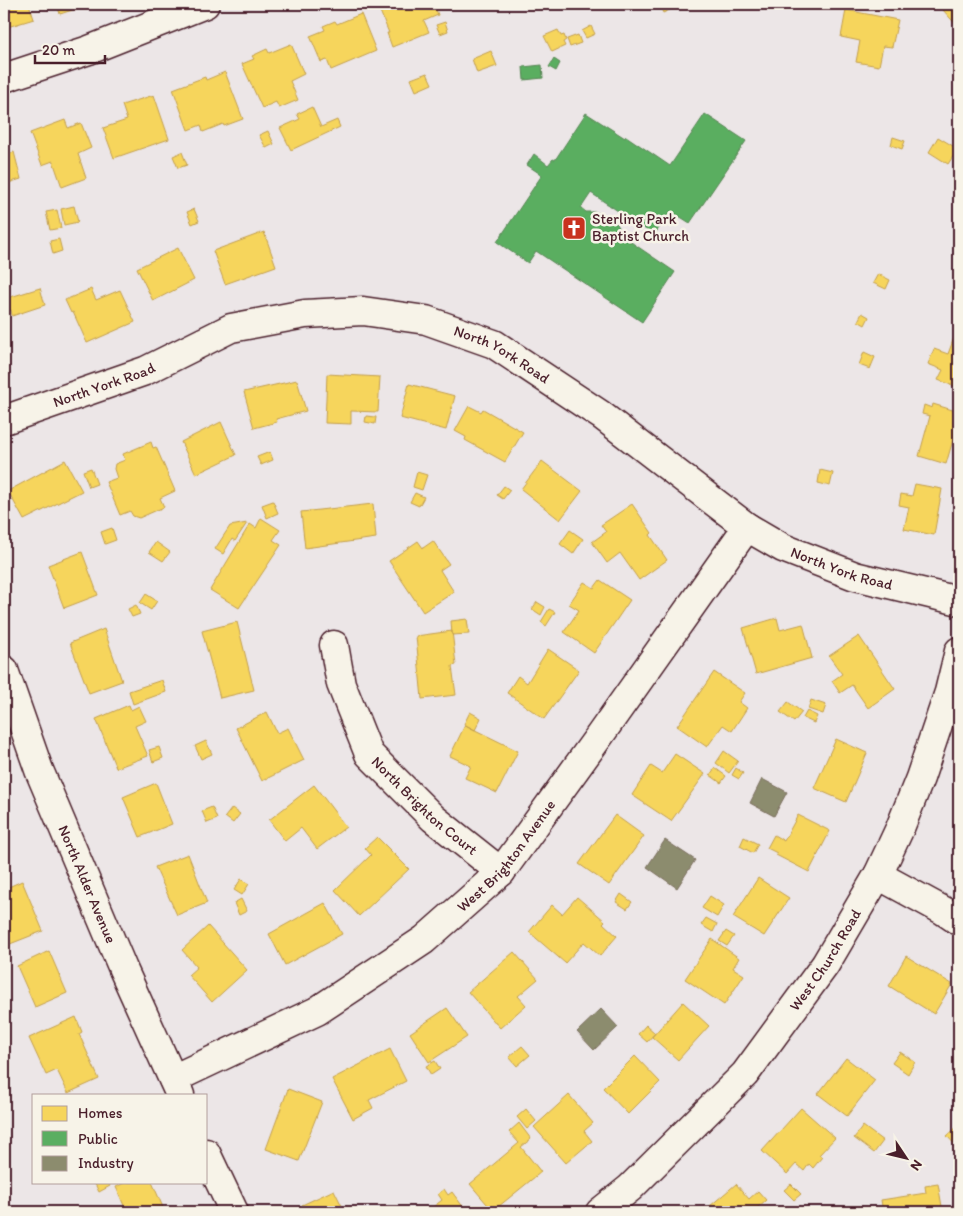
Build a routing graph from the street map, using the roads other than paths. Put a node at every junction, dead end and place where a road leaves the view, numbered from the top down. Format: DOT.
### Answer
graph roads {
  1 [pos="205,4"];
  2 [pos="4,78"];
  3 [pos="4,420"];
  4 [pos="747,527"];
  5 [pos="959,601"];
  6 [pos="334,645"];
  7 [pos="959,651"];
  8 [pos="4,670"];
  9 [pos="501,872"];
  10 [pos="878,874"];
  11 [pos="959,921"];
  12 [pos="176,1087"];
  13 [pos="208,1157"];
  14 [pos="234,1212"];
  15 [pos="600,1212"];
  1 -- 2 [label="street"];
  3 -- 4 [label="street, North York Road"];
  4 -- 5 [label="street, North York Road"];
  4 -- 9 [label="street, West Brighton Avenue"];
  6 -- 9 [label="street, North Brighton Court"];
  7 -- 10 [label="street, West Church Road"];
  8 -- 12 [label="street, North Alder Avenue"];
  9 -- 12 [label="street, West Brighton Avenue"];
  10 -- 11 [label="street"];
  10 -- 15 [label="street, West Church Road"];
  13 -- 14 [label="street"];
}
